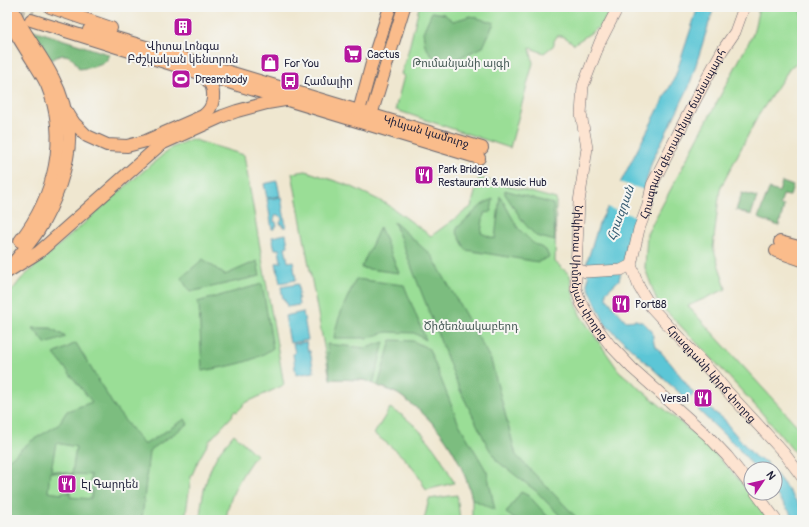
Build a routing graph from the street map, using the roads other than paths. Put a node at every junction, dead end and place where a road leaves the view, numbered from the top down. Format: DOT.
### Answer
graph roads {
  1 [pos="12,7"];
  2 [pos="50,7"];
  3 [pos="390,7"];
  4 [pos="404,7"];
  5 [pos="618,7"];
  6 [pos="744,7"];
  7 [pos="7,19"];
  8 [pos="200,73"];
  9 [pos="241,76"];
  10 [pos="288,100"];
  11 [pos="65,110"];
  12 [pos="364,118"];
  13 [pos="481,153"];
  14 [pos="802,248"];
  15 [pos="7,258"];
  16 [pos="802,260"];
  17 [pos="626,268"];
  18 [pos="581,270"];
  19 [pos="7,272"];
  20 [pos="743,476"];
  21 [pos="802,477"];
  22 [pos="762,501"];
  23 [pos="776,520"];
  1 -- 11 [label="main road"];
  2 -- 9 [label="main road"];
  3 -- 12 [label="main road"];
  4 -- 12 [label="main road"];
  5 -- 18 [label="street, Նիկիտա Սիմոնյան փողոց"];
  6 -- 17 [label="street, Հրազդան գետափնյա ճանապարհ"];
  7 -- 15 [label="main road"];
  8 -- 9 [label="main road"];
  8 -- 10 [label="main road"];
  8 -- 11 [label="main road"];
  9 -- 12 [label="main road"];
  10 -- 12 [label="main road"];
  10 -- 19 [label="main road"];
  11 -- 19 [label="main road"];
  12 -- 13 [label="main road, Կիևյան կամուրջ"];
  14 -- 16 [label="main road"];
  17 -- 18 [label="street"];
  17 -- 21 [label="street, Հրազդանի կիրճ փողոց"];
  18 -- 20 [label="street, Նիկիտա Սիմոնյան փողոց"];
  22 -- 23 [label="street"];
}
